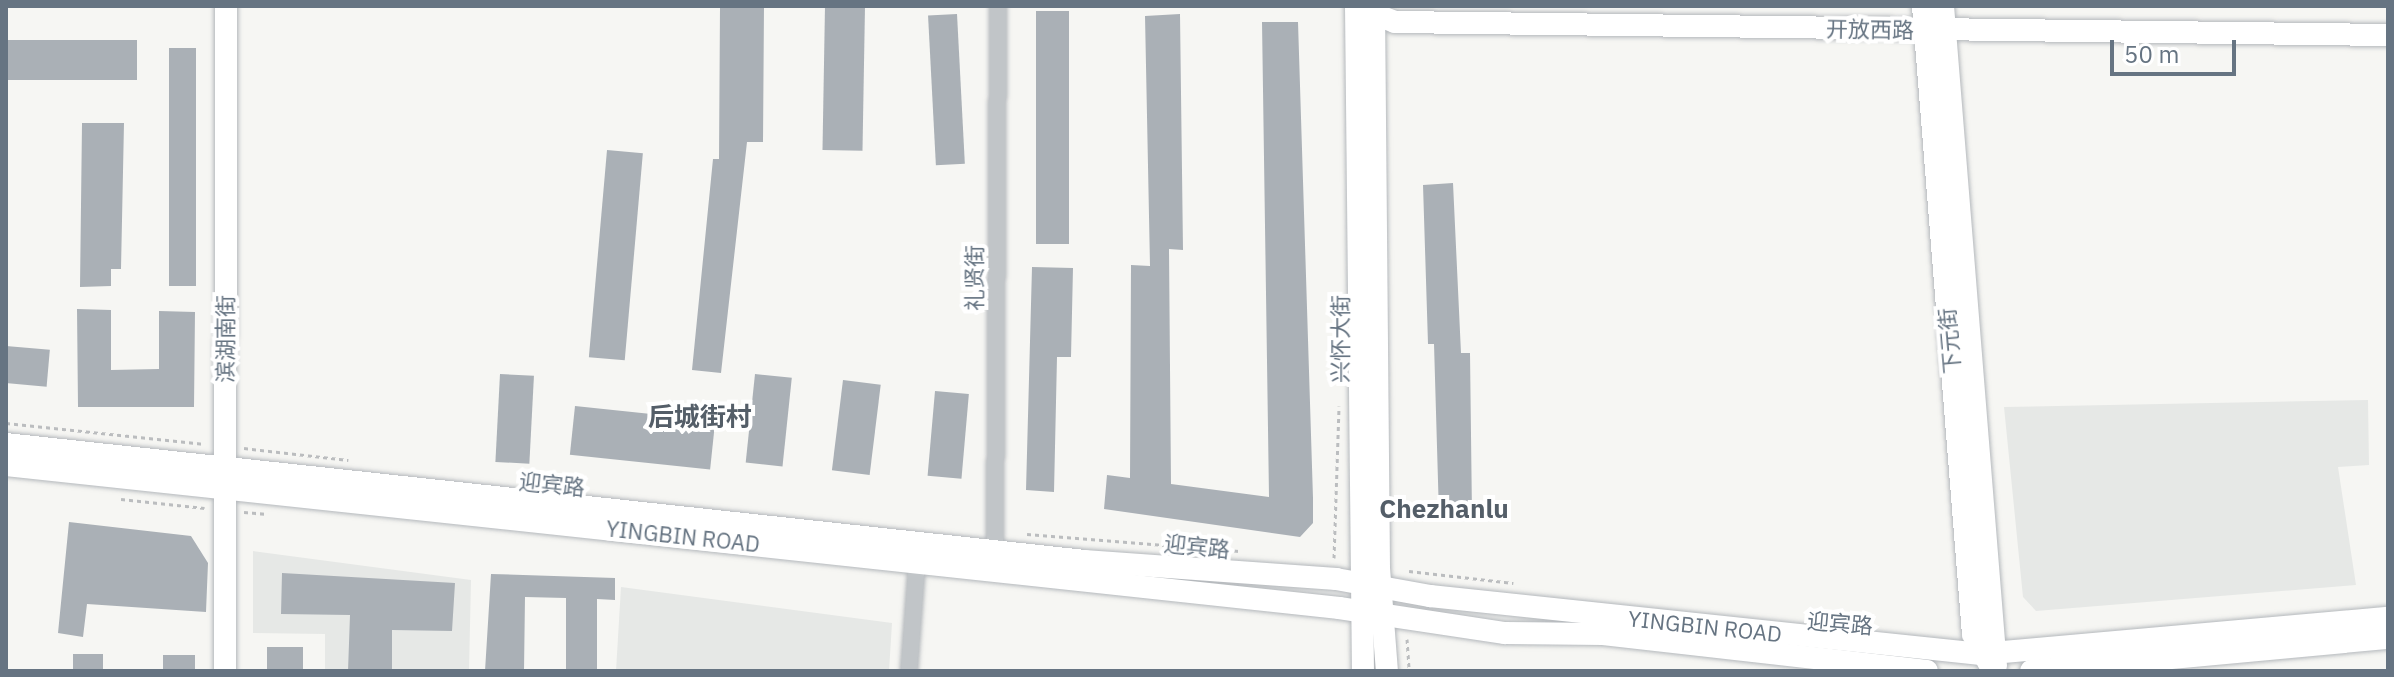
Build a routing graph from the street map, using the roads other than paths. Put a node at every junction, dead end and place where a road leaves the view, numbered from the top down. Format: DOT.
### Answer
graph roads {
  1 [pos="226,6"];
  2 [pos="998,6"];
  3 [pos="1923,6"];
  4 [pos="1943,6"];
  5 [pos="1365,9"];
  6 [pos="1934,30"];
  7 [pos="2388,35"];
  8 [pos="6,444"];
  9 [pos="224,455"];
  10 [pos="6,465"];
  11 [pos="224,492"];
  12 [pos="995,542"];
  13 [pos="917,561"];
  14 [pos="1358,574"];
  15 [pos="1359,611"];
  16 [pos="1384,615"];
  17 [pos="2388,618"];
  18 [pos="2388,638"];
  19 [pos="1991,662"];
  20 [pos="225,671"];
  21 [pos="909,671"];
  22 [pos="1363,671"];
  23 [pos="1387,671"];
  24 [pos="1927,671"];
  25 [pos="2031,671"];
  1 -- 9 [label="main road, 滨湖南街"];
  2 -- 12 [label="street, 礼贤街"];
  3 -- 6 [label="main road, 下元街"];
  4 -- 6 [label="main road, 下元街"];
  5 -- 6 [label="main road, 开放西路"];
  5 -- 14 [label="main road, 兴怀大街"];
  6 -- 7 [label="main road, 开放西路"];
  6 -- 19 [label="main road, 下元街"];
  8 -- 9 [label="main road, YINGBIN ROAD"];
  9 -- 11 [label="main road, 滨湖南街"];
  9 -- 12 [label="main road, YINGBIN ROAD"];
  10 -- 11 [label="main road, YINGBIN ROAD"];
  11 -- 13 [label="main road, YINGBIN ROAD"];
  11 -- 20 [label="main road, 滨湖南街"];
  12 -- 14 [label="main road, YINGBIN ROAD"];
  13 -- 15 [label="main road, YINGBIN ROAD"];
  13 -- 21 [label="street"];
  14 -- 15 [label="main road, 兴怀大街"];
  14 -- 16 [label="main road, 兴怀大街"];
  14 -- 19 [label="main road, YINGBIN ROAD"];
  15 -- 16 [label="main road, 迎宾路"];
  15 -- 22 [label="main road, 兴怀大街"];
  16 -- 23 [label="main road, 兴怀大街"];
  16 -- 24 [label="main road, 迎宾路"];
  17 -- 19 [label="main road, YINGBIN ROAD"];
  18 -- 25 [label="main road"];
}
